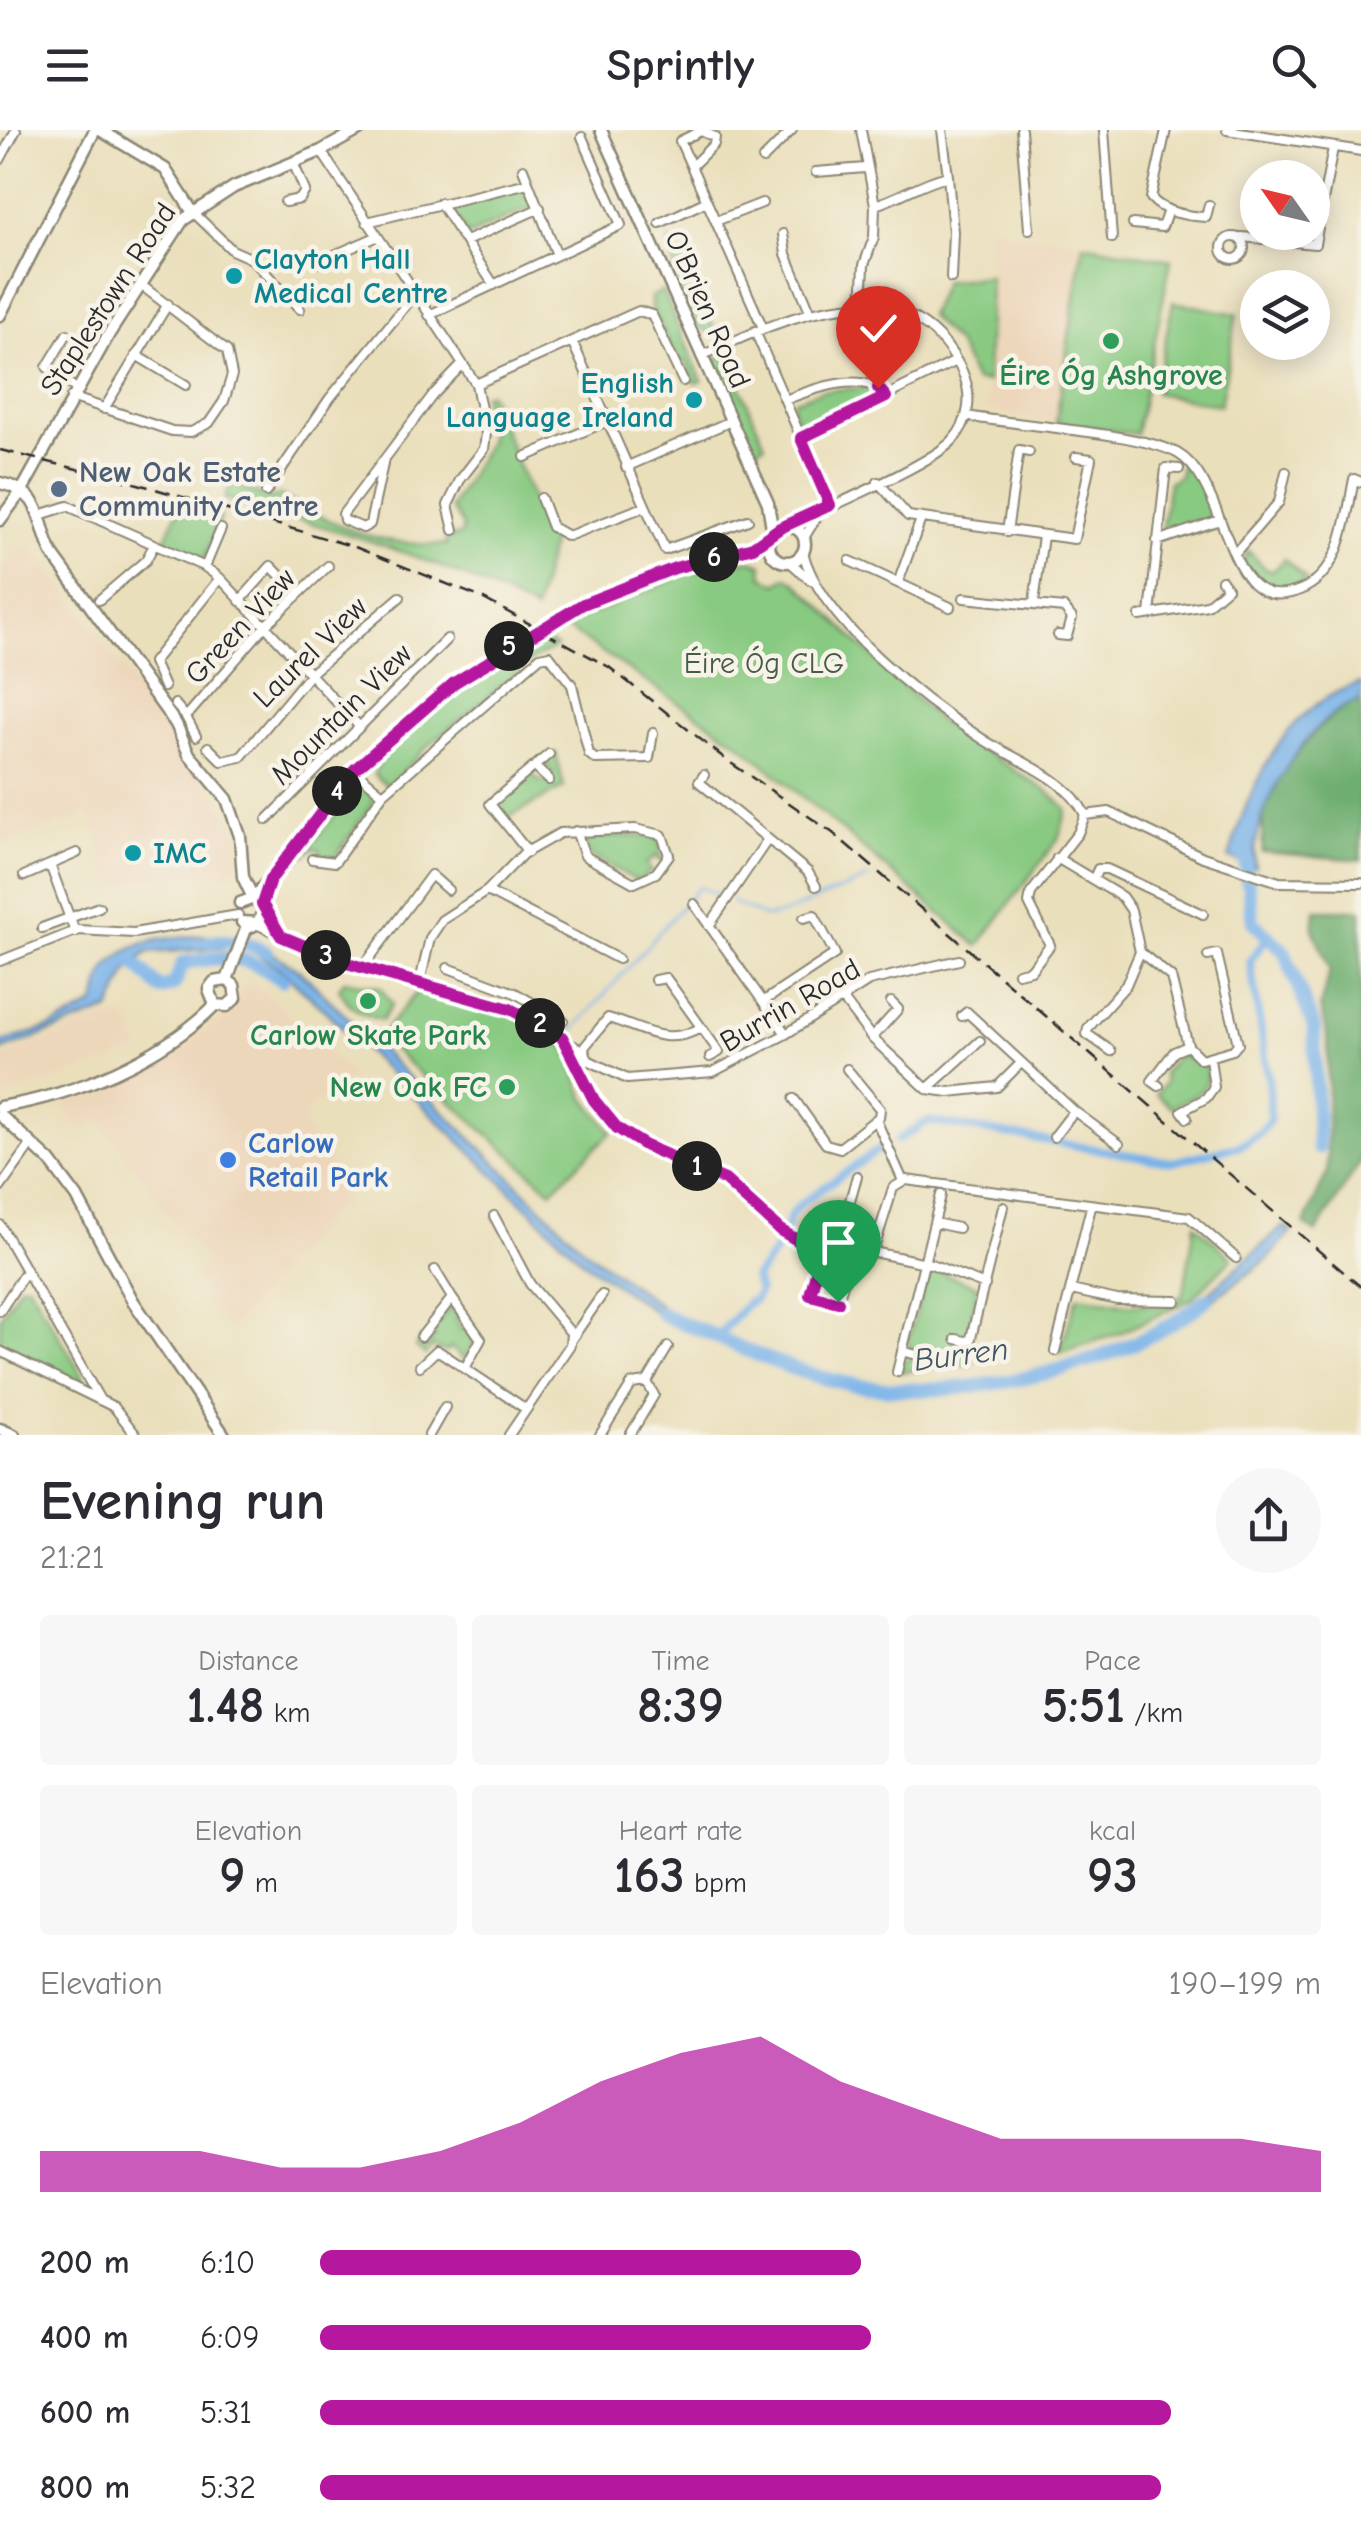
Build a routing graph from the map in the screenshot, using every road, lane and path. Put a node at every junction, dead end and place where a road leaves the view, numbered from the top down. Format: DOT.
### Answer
graph roads {
  1 [pos="16,130"];
  2 [pos="98,130"];
  3 [pos="359,130"];
  4 [pos="601,130"];
  5 [pos="792,130"];
  6 [pos="862,130"];
  7 [pos="942,130"];
  8 [pos="1021,130"];
  9 [pos="1104,130"];
  10 [pos="1166,130"];
  11 [pos="1227,130"];
  12 [pos="582,137"];
  13 [pos="1332,148"];
  14 [pos="321,152"];
  15 [pos="1361,152"];
  16 [pos="0,160"];
  17 [pos="762,160"];
  18 [pos="1330,160"];
  19 [pos="293,162"];
  20 [pos="692,166"];
  21 [pos="865,168"];
  22 [pos="523,169"];
  23 [pos="816,172"];
  24 [pos="948,176"];
  25 [pos="528,182"];
  26 [pos="707,201"];
  27 [pos="285,202"];
  28 [pos="762,202"];
  29 [pos="440,203"];
  30 [pos="876,205"];
  31 [pos="1209,205"];
  32 [pos="540,208"];
  33 [pos="1168,210"];
  34 [pos="192,212"];
  35 [pos="716,221"];
  36 [pos="367,222"];
  37 [pos="660,222"];
  38 [pos="1133,224"];
  39 [pos="1030,229"];
  40 [pos="782,234"];
  41 [pos="376,236"];
  42 [pos="1112,238"];
  43 [pos="466,242"];
  44 [pos="558,254"];
  45 [pos="316,263"];
  46 [pos="951,278"];
  47 [pos="141,284"];
  48 [pos="494,284"];
  49 [pos="415,294"];
  50 [pos="168,304"];
  51 [pos="862,307"];
  52 [pos="300,309"];
  53 [pos="810,310"];
  54 [pos="0,315"];
  55 [pos="430,315"];
  56 [pos="759,329"];
  57 [pos="67,334"];
  58 [pos="572,341"];
  59 [pos="136,355"];
  60 [pos="701,356"];
  61 [pos="460,362"];
  62 [pos="956,362"];
  63 [pos="683,381"];
  64 [pos="476,384"];
  65 [pos="186,385"];
  66 [pos="74,393"];
  67 [pos="886,397"];
  68 [pos="784,400"];
  69 [pos="104,409"];
  70 [pos="968,416"];
  71 [pos="730,421"];
  72 [pos="605,422"];
  73 [pos="801,438"];
  74 [pos="1029,452"];
  75 [pos="525,457"];
  76 [pos="1076,457"];
  77 [pos="383,464"];
  78 [pos="626,467"];
  79 [pos="1179,469"];
  80 [pos="1286,472"];
  81 [pos="878,482"];
  82 [pos="1361,482"];
  83 [pos="0,483"];
  84 [pos="21,492"];
  85 [pos="266,492"];
  86 [pos="541,498"];
  87 [pos="644,507"];
  88 [pos="826,508"];
  89 [pos="769,509"];
  90 [pos="43,514"];
  91 [pos="922,519"];
  92 [pos="0,520"];
  93 [pos="748,520"];
  94 [pos="1220,520"];
  95 [pos="790,526"];
  96 [pos="221,529"];
  97 [pos="454,530"];
  98 [pos="1008,532"];
  99 [pos="772,535"];
  100 [pos="1043,536"];
  101 [pos="804,538"];
  102 [pos="1157,542"];
  103 [pos="154,546"];
  104 [pos="753,547"];
  105 [pos="803,552"];
  106 [pos="1235,554"];
  107 [pos="774,556"];
  108 [pos="850,561"];
  109 [pos="789,562"];
  110 [pos="328,566"];
  111 [pos="205,567"];
  112 [pos="220,578"];
  113 [pos="1222,580"];
  114 [pos="898,583"];
  115 [pos="817,586"];
  116 [pos="298,594"];
  117 [pos="400,597"];
  118 [pos="964,598"];
  119 [pos="99,600"];
  120 [pos="240,601"];
  121 [pos="1034,604"];
  122 [pos="950,606"];
  123 [pos="264,627"];
  124 [pos="1058,635"];
  125 [pos="447,640"];
  126 [pos="310,674"];
  127 [pos="164,687"];
  128 [pos="174,704"];
  129 [pos="186,717"];
  130 [pos="358,725"];
  131 [pos="652,733"];
  132 [pos="196,736"];
  133 [pos="208,747"];
  134 [pos="549,754"];
  135 [pos="536,767"];
  136 [pos="354,770"];
  137 [pos="704,775"];
  138 [pos="549,780"];
  139 [pos="383,794"];
  140 [pos="1085,815"];
  141 [pos="266,820"];
  142 [pos="576,831"];
  143 [pos="768,839"];
  144 [pos="528,852"];
  145 [pos="77,853"];
  146 [pos="1058,858"];
  147 [pos="312,859"];
  148 [pos="50,864"];
  149 [pos="24,876"];
  150 [pos="1094,878"];
  151 [pos="244,883"];
  152 [pos="1361,883"];
  153 [pos="816,886"];
  154 [pos="448,890"];
  155 [pos="487,891"];
  156 [pos="258,903"];
  157 [pos="694,904"];
  158 [pos="99,907"];
  159 [pos="1203,914"];
  160 [pos="70,918"];
  161 [pos="804,918"];
  162 [pos="246,920"];
  163 [pos="709,926"];
  164 [pos="42,928"];
  165 [pos="274,931"];
  166 [pos="75,932"];
  167 [pos="1140,952"];
  168 [pos="1208,956"];
  169 [pos="618,959"];
  170 [pos="958,960"];
  171 [pos="0,961"];
  172 [pos="363,968"];
  173 [pos="448,968"];
  174 [pos="1018,973"];
  175 [pos="228,976"];
  176 [pos="656,980"];
  177 [pos="420,982"];
  178 [pos="515,994"];
  179 [pos="842,998"];
  180 [pos="764,1001"];
  181 [pos="892,1002"];
  182 [pos="216,1006"];
  183 [pos="510,1009"];
  184 [pos="962,1016"];
  185 [pos="563,1020"];
  186 [pos="700,1028"];
  187 [pos="786,1034"];
  188 [pos="872,1038"];
  189 [pos="1188,1046"];
  190 [pos="1111,1051"];
  191 [pos="982,1053"];
  192 [pos="582,1054"];
  193 [pos="710,1057"];
  194 [pos="1210,1058"];
  195 [pos="1019,1065"];
  196 [pos="846,1069"];
  197 [pos="1159,1086"];
  198 [pos="928,1089"];
  199 [pos="794,1099"];
  200 [pos="0,1108"];
  201 [pos="1074,1111"];
  202 [pos="0,1115"];
  203 [pos="1187,1118"];
  204 [pos="877,1122"];
  205 [pos="1054,1137"];
  206 [pos="1119,1144"];
  207 [pos="30,1146"];
  208 [pos="857,1176"];
  209 [pos="903,1181"];
  210 [pos="0,1188"];
  211 [pos="941,1195"];
  212 [pos="1003,1207"];
  213 [pos="1091,1207"];
  214 [pos="494,1216"];
  215 [pos="845,1218"];
  216 [pos="936,1223"];
  217 [pos="0,1225"];
  218 [pos="958,1228"];
  219 [pos="809,1237"];
  220 [pos="1224,1246"];
  221 [pos="873,1252"];
  222 [pos="824,1254"];
  223 [pos="1215,1256"];
  224 [pos="1236,1258"];
  225 [pos="925,1263"];
  226 [pos="435,1270"];
  227 [pos="26,1271"];
  228 [pos="847,1272"];
  229 [pos="985,1285"];
  230 [pos="1071,1290"];
  231 [pos="602,1295"];
  232 [pos="452,1298"];
  233 [pos="1176,1301"];
  234 [pos="1146,1302"];
  235 [pos="0,1311"];
  236 [pos="1145,1317"];
  237 [pos="1063,1326"];
  238 [pos="1075,1328"];
  239 [pos="421,1336"];
  240 [pos="956,1339"];
  241 [pos="571,1340"];
  242 [pos="668,1347"];
  243 [pos="0,1351"];
  244 [pos="1055,1351"];
  245 [pos="902,1352"];
  246 [pos="917,1355"];
  247 [pos="420,1366"];
  248 [pos="465,1368"];
  249 [pos="896,1372"];
  250 [pos="647,1382"];
  251 [pos="100,1400"];
  252 [pos="445,1406"];
  253 [pos="526,1409"];
  254 [pos="0,1430"];
  255 [pos="14,1435"];
  256 [pos="136,1435"];
  257 [pos="224,1435"];
  258 [pos="428,1435"];
  259 [pos="509,1435"];
  260 [pos="600,1435"];
  261 [pos="630,1435"];
  1 -- 16 [label="street"];
  2 -- 34 [label="street"];
  2 -- 54 [label="street"];
  3 -- 14 [label="street, Staplestown Road"];
  4 -- 60 [label="street, O'Brien Road"];
  5 -- 17 [label="street"];
  6 -- 21 [label="street"];
  7 -- 24 [label="street"];
  8 -- 39 [label="street"];
  9 -- 42 [label="street"];
  10 -- 33 [label="street"];
  11 -- 13 [label="street"];
  12 -- 44 [label="street"];
  13 -- 15 [label="street"];
  13 -- 18 [label="street"];
  14 -- 19 [label="street, Staplestown Road"];
  14 -- 36 [label="street"];
  19 -- 27 [label="street"];
  19 -- 34 [label="street, Staplestown Road"];
  20 -- 20 [label="street"];
  20 -- 26 [label="street"];
  21 -- 23 [label="street"];
  21 -- 30 [label="street"];
  22 -- 25 [label="street"];
  24 -- 30 [label="street"];
  24 -- 46 [label="street"];
  25 -- 29 [label="street"];
  25 -- 32 [label="street"];
  26 -- 35 [label="street"];
  26 -- 37 [label="street"];
  28 -- 35 [label="street"];
  29 -- 36 [label="street"];
  29 -- 43 [label="street"];
  30 -- 51 [label="street"];
  31 -- 33 [label="street"];
  32 -- 43 [label="street"];
  32 -- 44 [label="street"];
  33 -- 38 [label="street"];
  34 -- 47 [label="street, Staplestown Road"];
  34 -- 52 [label="street"];
  35 -- 56 [label="street"];
  36 -- 41 [label="street"];
  40 -- 53 [label="street"];
  41 -- 45 [label="street"];
  41 -- 49 [label="street"];
  43 -- 48 [label="street"];
  44 -- 48 [label="street"];
  47 -- 50 [label="street"];
  47 -- 66 [label="street, Staplestown Road"];
  48 -- 55 [label="street"];
  49 -- 55 [label="street"];
  49 -- 85 [label="street"];
  50 -- 59 [label="street"];
  50 -- 69 [label="street"];
  51 -- 53 [label="street"];
  51 -- 62 [label="street"];
  53 -- 56 [label="street"];
  55 -- 61 [label="street"];
  56 -- 60 [label="street"];
  56 -- 68 [label="street"];
  57 -- 66 [label="street"];
  58 -- 63 [label="street"];
  58 -- 64 [label="street"];
  58 -- 72 [label="street"];
  59 -- 65 [label="street"];
  59 -- 69 [label="street"];
  60 -- 71 [label="street, O'Brien Road"];
  61 -- 64 [label="street"];
  61 -- 77 [label="street"];
  62 -- 67 [label="street"];
  62 -- 70 [label="street"];
  64 -- 97 [label="street"];
  66 -- 69 [label="street"];
  66 -- 84 [label="street, Staplestown Road"];
  67 -- 68 [label="street"];
  67 -- 73 [label="street"];
  68 -- 73 [label="street"];
  70 -- 81 [label="street"];
  70 -- 94 [label="street"];
  71 -- 78 [label="street"];
  71 -- 89 [label="street, O'Brien Road"];
  72 -- 75 [label="street"];
  72 -- 78 [label="street"];
  73 -- 88 [label="street"];
  74 -- 98 [label="street"];
  76 -- 100 [label="street"];
  77 -- 77 [label="street"];
  78 -- 87 [label="street"];
  79 -- 102 [label="street"];
  80 -- 106 [label="street"];
  81 -- 88 [label="street"];
  81 -- 91 [label="street"];
  82 -- 106 [label="street"];
  83 -- 84 [label="street"];
  84 -- 90 [label="street"];
  84 -- 92 [label="street, Staplestown Road"];
  86 -- 87 [label="street"];
  87 -- 93 [label="street"];
  88 -- 95 [label="street"];
  88 -- 101 [label="street"];
  89 -- 95 [label="street, O'Brien Road"];
  89 -- 99 [label="street, O'Brien Road"];
  90 -- 103 [label="street"];
  90 -- 151 [label="street"];
  91 -- 98 [label="street"];
  91 -- 114 [label="street"];
  94 -- 102 [label="street"];
  94 -- 106 [label="street"];
  95 -- 99 [label="street"];
  95 -- 101 [label="street"];
  96 -- 111 [label="street"];
  98 -- 100 [label="street"];
  99 -- 104 [label="street"];
  99 -- 107 [label="street"];
  100 -- 121 [label="street"];
  101 -- 105 [label="street"];
  102 -- 113 [label="street"];
  103 -- 111 [label="street"];
  103 -- 119 [label="street"];
  104 -- 107 [label="street"];
  104 -- 136 [label="street"];
  105 -- 109 [label="street"];
  105 -- 115 [label="street"];
  107 -- 109 [label="street"];
  108 -- 114 [label="street"];
  109 -- 115 [label="street"];
  110 -- 116 [label="street, Green View"];
  111 -- 112 [label="street"];
  112 -- 120 [label="street"];
  112 -- 127 [label="street, Green View"];
  114 -- 122 [label="street"];
  115 -- 140 [label="street"];
  116 -- 120 [label="street"];
  116 -- 123 [label="street, Green View"];
  117 -- 126 [label="street, Laurel View"];
  118 -- 121 [label="street"];
  120 -- 123 [label="street"];
  121 -- 124 [label="street"];
  123 -- 126 [label="street"];
  123 -- 129 [label="street, Green View"];
  125 -- 130 [label="street, Mountain View"];
  126 -- 130 [label="street"];
  126 -- 133 [label="street, Laurel View"];
  128 -- 129 [label="street, Green View"];
  129 -- 132 [label="street, Green View"];
  130 -- 141 [label="street, Mountain View"];
  131 -- 139 [label="street"];
  134 -- 135 [label="street"];
  135 -- 138 [label="street"];
  135 -- 144 [label="street"];
  136 -- 139 [label="street"];
  136 -- 156 [label="street"];
  137 -- 143 [label="street"];
  139 -- 147 [label="street"];
  140 -- 146 [label="street"];
  140 -- 152 [label="street"];
  142 -- 142 [label="street"];
  142 -- 144 [label="street"];
  143 -- 153 [label="street"];
  143 -- 163 [label="street"];
  144 -- 155 [label="street"];
  145 -- 148 [label="street"];
  146 -- 150 [label="street"];
  146 -- 174 [label="street"];
  148 -- 149 [label="street"];
  148 -- 160 [label="street"];
  150 -- 159 [label="street"];
  150 -- 167 [label="street"];
  151 -- 156 [label="street"];
  151 -- 162 [label="street"];
  154 -- 172 [label="street"];
  155 -- 169 [label="street"];
  155 -- 177 [label="street"];
  156 -- 162 [label="street"];
  156 -- 162 [label="street"];
  156 -- 165 [label="street"];
  157 -- 163 [label="street"];
  158 -- 160 [label="street"];
  160 -- 164 [label="street"];
  160 -- 166 [label="street"];
  161 -- 180 [label="street"];
  162 -- 165 [label="street"];
  162 -- 166 [label="street"];
  162 -- 175 [label="street"];
  163 -- 180 [label="street"];
  165 -- 172 [label="street"];
  166 -- 171 [label="street"];
  167 -- 189 [label="street"];
  167 -- 190 [label="street"];
  168 -- 194 [label="street"];
  170 -- 179 [label="street, Burrin Road"];
  172 -- 177 [label="street"];
  173 -- 178 [label="street"];
  175 -- 182 [label="street"];
  175 -- 182 [label="street"];
  176 -- 186 [label="street"];
  177 -- 183 [label="street"];
  178 -- 183 [label="street"];
  178 -- 185 [label="street"];
  179 -- 187 [label="street, Burrin Road"];
  179 -- 188 [label="street"];
  180 -- 187 [label="street"];
  181 -- 188 [label="street"];
  182 -- 200 [label="street"];
  183 -- 192 [label="street"];
  184 -- 195 [label="street"];
  186 -- 192 [label="street"];
  186 -- 193 [label="street"];
  187 -- 192 [label="street, Burrin Road"];
  188 -- 198 [label="street"];
  189 -- 194 [label="street"];
  189 -- 197 [label="street"];
  191 -- 198 [label="street"];
  192 -- 222 [label="street"];
  194 -- 203 [label="street"];
  195 -- 198 [label="street"];
  195 -- 201 [label="street"];
  196 -- 204 [label="street"];
  199 -- 204 [label="street"];
  201 -- 205 [label="street"];
  201 -- 206 [label="street"];
  202 -- 207 [label="street"];
  204 -- 209 [label="street"];
  207 -- 210 [label="street"];
  207 -- 257 [label="street"];
  208 -- 215 [label="street"];
  209 -- 213 [label="street"];
  209 -- 221 [label="street"];
  211 -- 216 [label="street"];
  212 -- 229 [label="street"];
  213 -- 220 [label="street"];
  213 -- 230 [label="street"];
  214 -- 241 [label="street"];
  215 -- 219 [label="street"];
  215 -- 222 [label="street"];
  216 -- 218 [label="street"];
  216 -- 225 [label="street"];
  217 -- 227 [label="street"];
  220 -- 223 [label="street"];
  220 -- 224 [label="street"];
  221 -- 222 [label="street"];
  221 -- 225 [label="street"];
  222 -- 228 [label="street"];
  225 -- 229 [label="street"];
  225 -- 245 [label="street"];
  226 -- 232 [label="street"];
  227 -- 235 [label="street"];
  227 -- 251 [label="street"];
  229 -- 240 [label="street"];
  230 -- 234 [label="street"];
  230 -- 237 [label="street"];
  231 -- 241 [label="street"];
  232 -- 239 [label="street"];
  232 -- 248 [label="street"];
  233 -- 234 [label="street"];
  234 -- 236 [label="street"];
  237 -- 238 [label="street"];
  237 -- 244 [label="street"];
  241 -- 253 [label="street"];
  242 -- 250 [label="street"];
  243 -- 251 [label="street"];
  245 -- 246 [label="street"];
  245 -- 249 [label="street"];
  247 -- 248 [label="street"];
  248 -- 253 [label="street"];
  250 -- 260 [label="street"];
  250 -- 261 [label="street"];
  251 -- 256 [label="street"];
  252 -- 258 [label="street"];
  253 -- 259 [label="street"];
  254 -- 255 [label="street"];
}
